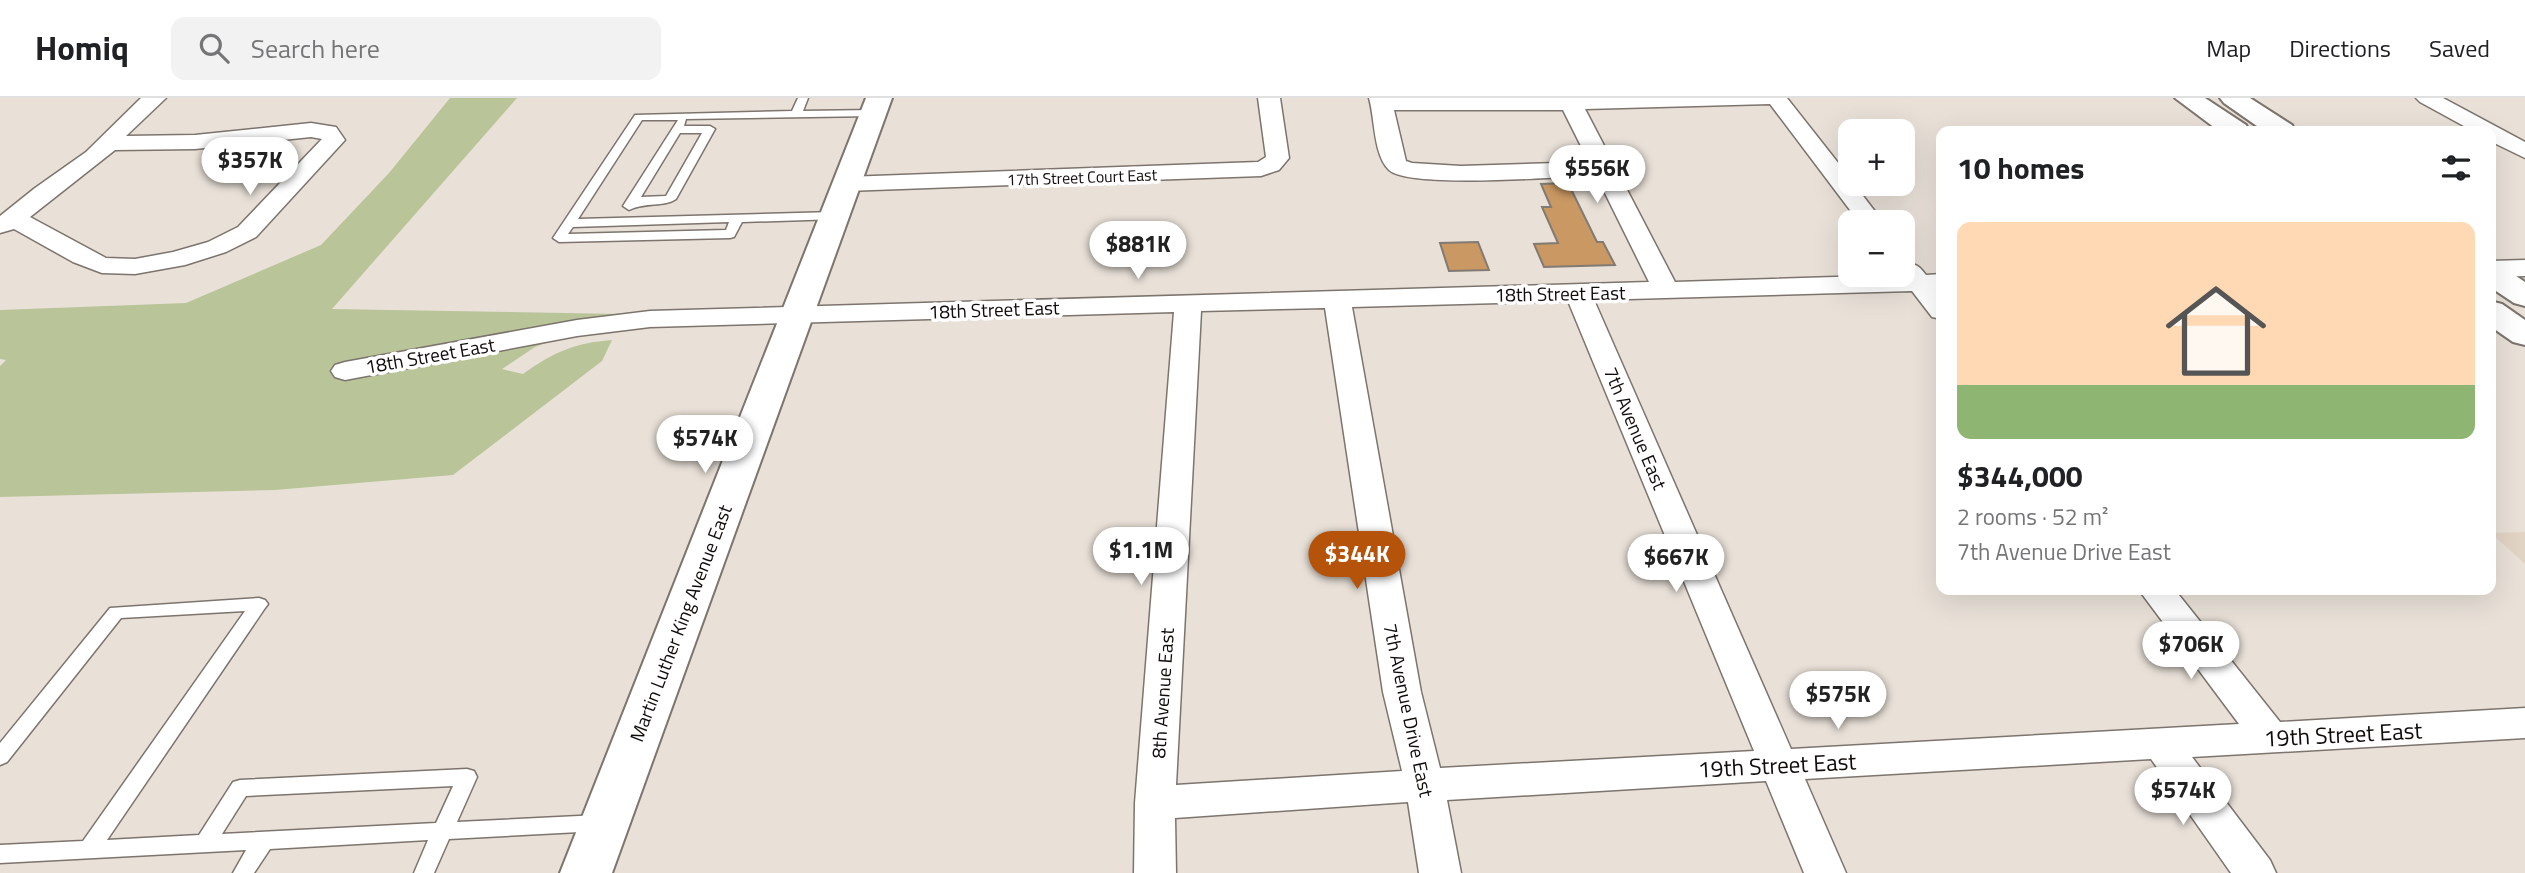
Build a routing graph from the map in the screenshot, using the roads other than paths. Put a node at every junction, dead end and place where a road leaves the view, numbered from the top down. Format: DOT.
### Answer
graph roads {
  1 [pos="155,98"];
  2 [pos="803,98"];
  3 [pos="1269,98"];
  4 [pos="1776,98"];
  5 [pos="2189,98"];
  6 [pos="2233,98"];
  7 [pos="2427,98"];
  8 [pos="1569,100"];
  9 [pos="1381,101"];
  10 [pos="876,105"];
  11 [pos="796,114"];
  12 [pos="685,116"];
  13 [pos="2229,126"];
  14 [pos="2275,126"];
  15 [pos="2479,126"];
  16 [pos="677,130"];
  17 [pos="2496,135"];
  18 [pos="106,143"];
  19 [pos="2525,151"];
  20 [pos="1603,168"];
  21 [pos="840,200"];
  22 [pos="632,201"];
  23 [pos="1862,210"];
  24 [pos="737,219"];
  25 [pos="619,222"];
  26 [pos="8,223"];
  27 [pos="569,223"];
  28 [pos="2525,268"];
  29 [pos="2496,270"];
  30 [pos="1915,272"];
  31 [pos="2496,275"];
  32 [pos="1930,283"];
  33 [pos="1666,290"];
  34 [pos="1578,293"];
  35 [pos="2525,296"];
  36 [pos="1336,299"];
  37 [pos="1188,303"];
  38 [pos="796,315"];
  39 [pos="2496,315"];
  40 [pos="2525,335"];
  41 [pos="345,371"];
  42 [pos="2160,595"];
  43 [pos="2525,723"];
  44 [pos="2271,738"];
  45 [pos="2161,744"];
  46 [pos="0,757"];
  47 [pos="1779,765"];
  48 [pos="1425,785"];
  49 [pos="1155,803"];
  50 [pos="605,823"];
  51 [pos="444,831"];
  52 [pos="264,840"];
  53 [pos="205,843"];
  54 [pos="89,849"];
  55 [pos="0,854"];
  56 [pos="243,873"];
  57 [pos="424,873"];
  58 [pos="586,873"];
  59 [pos="1155,873"];
  60 [pos="1440,873"];
  61 [pos="1825,873"];
  62 [pos="2255,873"];
  1 -- 18 [label="street"];
  2 -- 11 [label="lane"];
  3 -- 21 [label="street, 17th Street Court East"];
  4 -- 8 [label="street"];
  4 -- 23 [label="street"];
  5 -- 13 [label="street"];
  6 -- 14 [label="street"];
  7 -- 15 [label="street"];
  8 -- 9 [label="street"];
  8 -- 20 [label="street"];
  9 -- 20 [label="street"];
  10 -- 11 [label="lane"];
  10 -- 21 [label="street, Martin Luther King Avenue East"];
  11 -- 12 [label="lane"];
  12 -- 16 [label="lane"];
  12 -- 27 [label="lane"];
  16 -- 22 [label="lane"];
  16 -- 22 [label="lane"];
  17 -- 19 [label="street"];
  18 -- 26 [label="street"];
  18 -- 26 [label="street"];
  20 -- 33 [label="street"];
  21 -- 24 [label="lane"];
  21 -- 38 [label="street, Martin Luther King Avenue East"];
  22 -- 25 [label="lane"];
  24 -- 25 [label="lane"];
  24 -- 27 [label="lane"];
  25 -- 27 [label="lane"];
  28 -- 29 [label="street"];
  30 -- 32 [label="street"];
  31 -- 35 [label="street"];
  32 -- 33 [label="street, 18th Street East"];
  33 -- 34 [label="street, 18th Street East"];
  34 -- 36 [label="street, 18th Street East"];
  34 -- 47 [label="street, 7th Avenue East"];
  36 -- 37 [label="street, 18th Street East"];
  36 -- 48 [label="street, 7th Avenue Drive East"];
  37 -- 38 [label="street, 18th Street East"];
  37 -- 49 [label="street, 8th Avenue East"];
  38 -- 41 [label="street, 18th Street East"];
  38 -- 50 [label="street, Martin Luther King Avenue East"];
  39 -- 40 [label="street"];
  42 -- 44 [label="street"];
  43 -- 44 [label="street, 19th Street East"];
  44 -- 45 [label="street, 19th Street East"];
  45 -- 47 [label="street, 19th Street East"];
  45 -- 62 [label="street"];
  46 -- 54 [label="lane"];
  47 -- 48 [label="street, 19th Street East"];
  47 -- 61 [label="street, 7th Avenue East"];
  48 -- 49 [label="street, 19th Street East"];
  48 -- 60 [label="street, 7th Avenue Drive East"];
  49 -- 59 [label="street, 8th Avenue East"];
  50 -- 51 [label="lane"];
  50 -- 58 [label="street, Martin Luther King Avenue East"];
  51 -- 52 [label="lane"];
  51 -- 53 [label="lane"];
  51 -- 57 [label="lane"];
  52 -- 53 [label="lane"];
  52 -- 56 [label="lane"];
  53 -- 54 [label="lane"];
  54 -- 55 [label="lane"];
}
